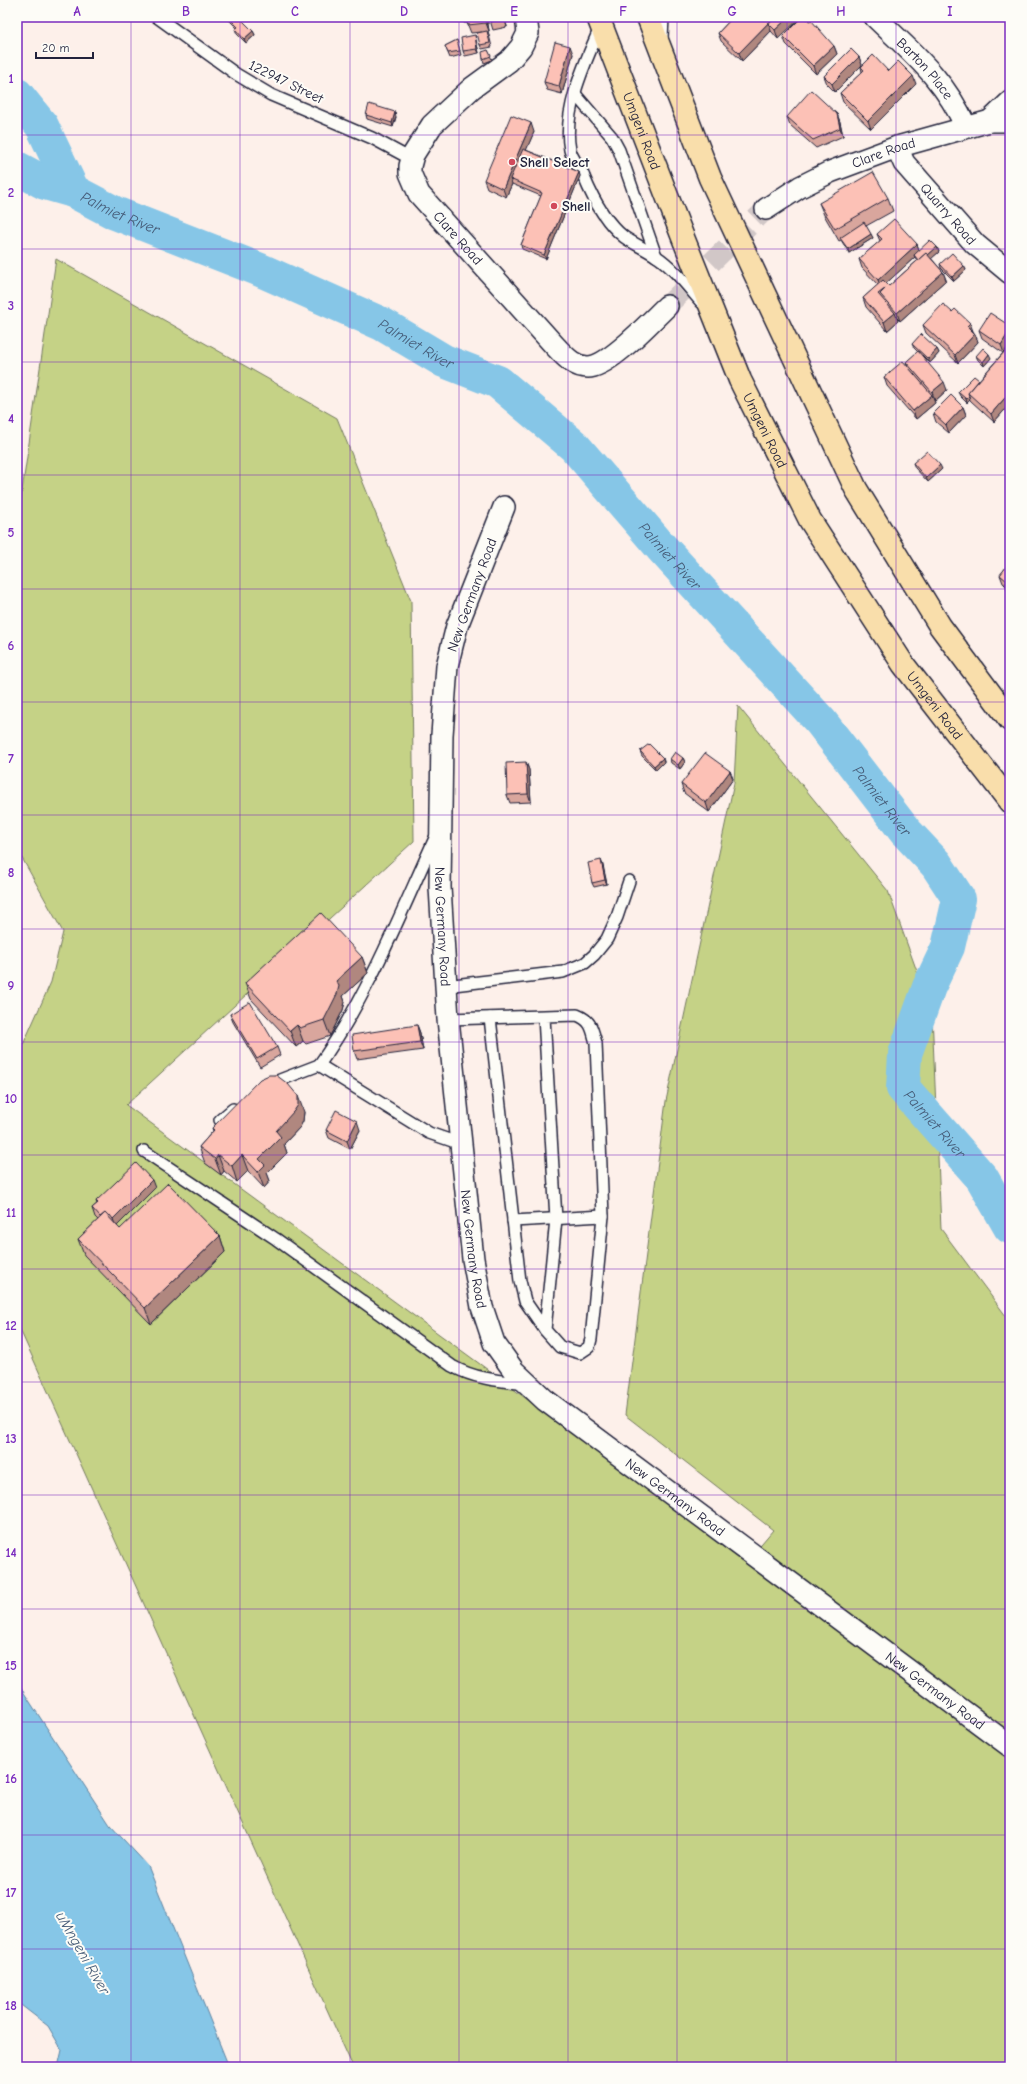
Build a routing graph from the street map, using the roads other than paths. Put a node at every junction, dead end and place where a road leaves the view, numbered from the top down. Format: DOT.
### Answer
graph roads {
  1 [pos="157,17"];
  2 [pos="526,17"];
  3 [pos="648,17"];
  4 [pos="663,17"];
  5 [pos="875,17"];
  6 [pos="600,21"];
  7 [pos="662,54"];
  8 [pos="575,94"];
  9 [pos="1010,102"];
  10 [pos="1000,121"];
  11 [pos="966,127"];
  12 [pos="897,147"];
  13 [pos="411,159"];
  14 [pos="766,209"];
  15 [pos="656,256"];
  16 [pos="1010,273"];
  17 [pos="667,306"];
  18 [pos="714,316"];
  19 [pos="504,507"];
  20 [pos="1010,720"];
  21 [pos="1010,802"];
  22 [pos="441,826"];
  23 [pos="629,881"];
  24 [pos="445,986"];
  25 [pos="544,1017"];
  26 [pos="490,1018"];
  27 [pos="448,1019"];
  28 [pos="319,1065"];
  29 [pos="255,1092"];
  30 [pos="244,1100"];
  31 [pos="220,1120"];
  32 [pos="461,1144"];
  33 [pos="144,1151"];
  34 [pos="603,1216"];
  35 [pos="556,1219"];
  36 [pos="513,1221"];
  37 [pos="546,1330"];
  38 [pos="528,1384"];
  39 [pos="1010,1746"];
  1 -- 13 [label="lane, 122947 Street"];
  2 -- 13 [label="street"];
  3 -- 7 [label="highway"];
  4 -- 7 [label="lane"];
  5 -- 11 [label="street, Barton Place"];
  6 -- 8 [label="lane"];
  6 -- 18 [label="highway, Umgeni Road"];
  7 -- 20 [label="highway"];
  8 -- 15 [label="lane"];
  8 -- 15 [label="lane"];
  9 -- 10 [label="street"];
  10 -- 11 [label="street, Clare Road"];
  11 -- 12 [label="street, Clare Road"];
  12 -- 14 [label="street, Clare Road"];
  12 -- 16 [label="street, Quarry Road"];
  13 -- 17 [label="street, Clare Road"];
  15 -- 18 [label="lane"];
  18 -- 21 [label="highway, Umgeni Road"];
  19 -- 22 [label="street, New Germany Road"];
  22 -- 24 [label="street, New Germany Road"];
  22 -- 28 [label="lane"];
  23 -- 24 [label="lane"];
  24 -- 27 [label="street, New Germany Road"];
  25 -- 26 [label="lane"];
  25 -- 34 [label="lane"];
  25 -- 35 [label="lane"];
  26 -- 27 [label="lane"];
  26 -- 36 [label="lane"];
  27 -- 32 [label="street, New Germany Road"];
  28 -- 29 [label="lane"];
  28 -- 32 [label="lane"];
  30 -- 31 [label="lane"];
  32 -- 38 [label="street, New Germany Road"];
  33 -- 38 [label="lane"];
  34 -- 35 [label="lane"];
  34 -- 37 [label="lane"];
  35 -- 36 [label="lane"];
  35 -- 37 [label="lane"];
  36 -- 37 [label="lane"];
  38 -- 39 [label="street, New Germany Road"];
}
